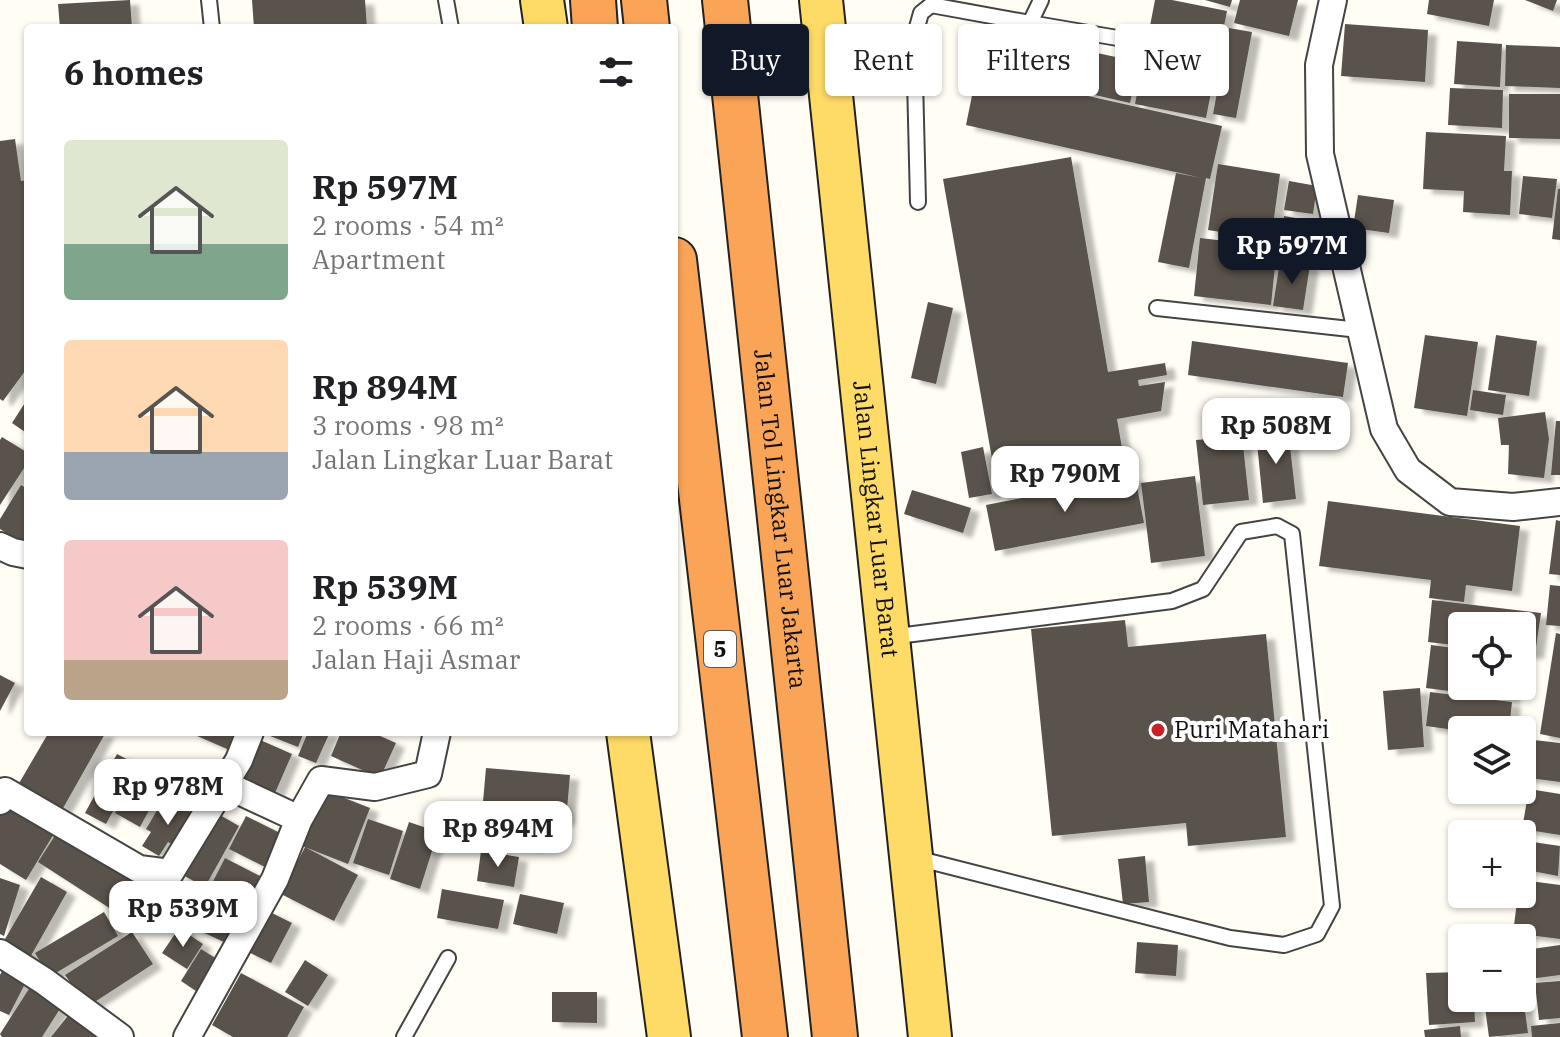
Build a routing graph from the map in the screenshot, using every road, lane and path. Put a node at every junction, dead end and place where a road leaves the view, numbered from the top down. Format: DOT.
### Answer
graph roads {
  1 [pos="209,0"];
  2 [pos="446,0"];
  3 [pos="542,0"];
  4 [pos="593,0"];
  5 [pos="644,0"];
  6 [pos="725,0"];
  7 [pos="821,0"];
  8 [pos="1041,0"];
  9 [pos="1333,0"];
  10 [pos="1030,23"];
  11 [pos="212,24"];
  12 [pos="450,24"];
  13 [pos="545,24"];
  14 [pos="595,24"];
  15 [pos="647,24"];
  16 [pos="1115,38"];
  17 [pos="918,202"];
  18 [pos="678,294"];
  19 [pos="1157,308"];
  20 [pos="1359,330"];
  21 [pos="1560,502"];
  22 [pos="0,546"];
  23 [pos="24,554"];
  24 [pos="888,638"];
  25 [pos="248,736"];
  26 [pos="436,736"];
  27 [pos="629,736"];
  28 [pos="224,784"];
  29 [pos="0,801"];
  30 [pos="299,819"];
  31 [pos="911,857"];
  32 [pos="0,953"];
  33 [pos="448,958"];
  34 [pos="120,1037"];
  35 [pos="187,1037"];
  36 [pos="404,1037"];
  37 [pos="669,1037"];
  38 [pos="765,1037"];
  39 [pos="835,1037"];
  40 [pos="930,1037"];
  1 -- 11 [label="lane"];
  2 -- 12 [label="lane"];
  3 -- 13 [label="main road"];
  4 -- 14 [label="highway"];
  5 -- 15 [label="highway"];
  6 -- 39 [label="highway, Jalan Tol Lingkar Luar Jakarta"];
  7 -- 24 [label="main road, Jalan Lingkar Luar Barat"];
  8 -- 10 [label="lane"];
  9 -- 20 [label="street"];
  10 -- 16 [label="lane"];
  10 -- 17 [label="lane"];
  18 -- 38 [label="highway, 5"];
  19 -- 20 [label="lane"];
  20 -- 21 [label="street"];
  22 -- 23 [label="street"];
  24 -- 31 [label="main road, Jalan Lingkar Luar Barat"];
  24 -- 31 [label="lane"];
  25 -- 28 [label="street"];
  26 -- 30 [label="street"];
  27 -- 37 [label="main road"];
  28 -- 29 [label="street"];
  28 -- 30 [label="street"];
  30 -- 35 [label="street"];
  31 -- 40 [label="main road, Jalan Lingkar Luar Barat"];
  32 -- 34 [label="street"];
  33 -- 36 [label="lane"];
}
